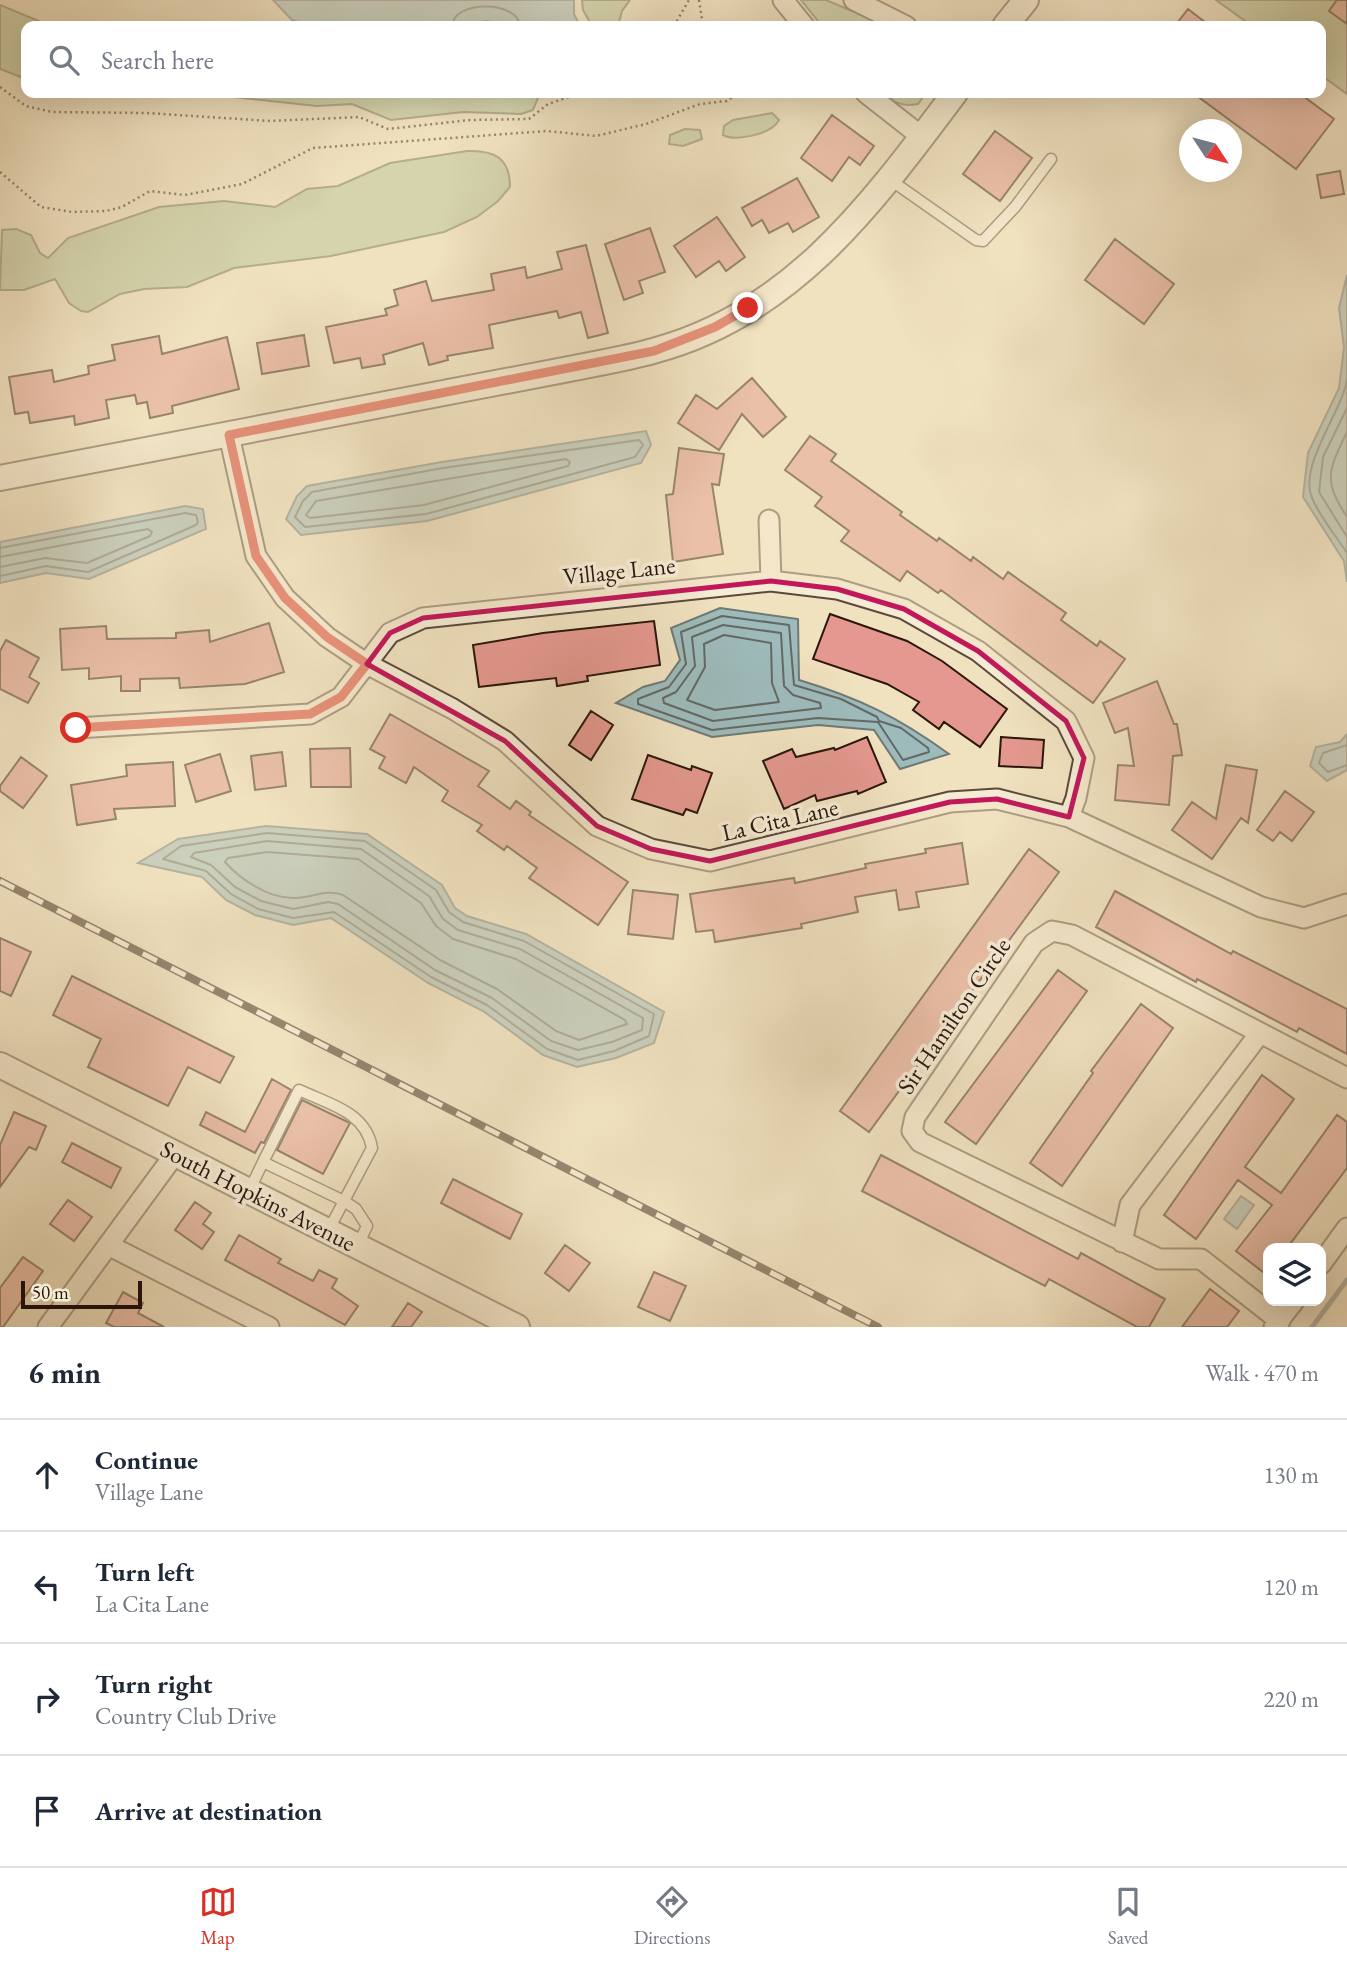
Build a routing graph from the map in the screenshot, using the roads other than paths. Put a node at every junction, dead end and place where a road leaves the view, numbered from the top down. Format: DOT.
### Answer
graph roads {
  1 [pos="783,0"];
  2 [pos="853,0"];
  3 [pos="1026,0"];
  4 [pos="800,21"];
  5 [pos="896,21"];
  6 [pos="1010,21"];
  7 [pos="873,98"];
  8 [pos="951,98"];
  9 [pos="922,136"];
  10 [pos="1051,159"];
  11 [pos="888,178"];
  12 [pos="229,435"];
  13 [pos="0,478"];
  14 [pos="769,520"];
  15 [pos="771,581"];
  16 [pos="367,664"];
  17 [pos="76,728"];
  18 [pos="1069,817"];
  19 [pos="1347,904"];
  20 [pos="1260,1033"];
  21 [pos="0,1065"];
  22 [pos="1347,1078"];
  23 [pos="175,1154"];
  24 [pos="263,1162"];
  25 [pos="248,1191"];
  26 [pos="344,1201"];
  27 [pos="1347,1228"];
  28 [pos="327,1231"];
  29 [pos="1122,1242"];
  30 [pos="108,1245"];
  31 [pos="358,1247"];
  32 [pos="1326,1257"];
  33 [pos="1290,1306"];
  34 [pos="1277,1324"];
  35 [pos="48,1327"];
  36 [pos="269,1327"];
  37 [pos="517,1327"];
  1 -- 4 [label="street"];
  2 -- 5 [label="street"];
  3 -- 6 [label="street"];
  7 -- 9 [label="street"];
  8 -- 9 [label="street"];
  9 -- 11 [label="street"];
  10 -- 11 [label="lane"];
  11 -- 12 [label="street"];
  12 -- 13 [label="street"];
  12 -- 16 [label="street, La Cita Lane"];
  14 -- 15 [label="street"];
  15 -- 16 [label="street, Village Lane"];
  15 -- 18 [label="street, Village Lane"];
  16 -- 17 [label="street, Village Lane"];
  16 -- 18 [label="street, La Cita Lane"];
  18 -- 19 [label="street, La Cita Lane"];
  20 -- 22 [label="street, Sir Hamilton Circle"];
  20 -- 29 [label="street"];
  20 -- 29 [label="street, Sir Hamilton Circle"];
  21 -- 23 [label="street, South Hopkins Avenue"];
  23 -- 25 [label="street, South Hopkins Avenue"];
  23 -- 30 [label="street"];
  24 -- 25 [label="lane"];
  24 -- 26 [label="lane"];
  24 -- 26 [label="lane"];
  25 -- 28 [label="street, South Hopkins Avenue"];
  26 -- 28 [label="lane"];
  26 -- 31 [label="lane"];
  27 -- 32 [label="street"];
  28 -- 31 [label="street, South Hopkins Avenue"];
  29 -- 34 [label="street, Sir Hamilton Circle"];
  30 -- 35 [label="street"];
  30 -- 36 [label="street"];
  31 -- 37 [label="street, South Hopkins Avenue"];
  33 -- 34 [label="street, Sir Hamilton Circle"];
}
